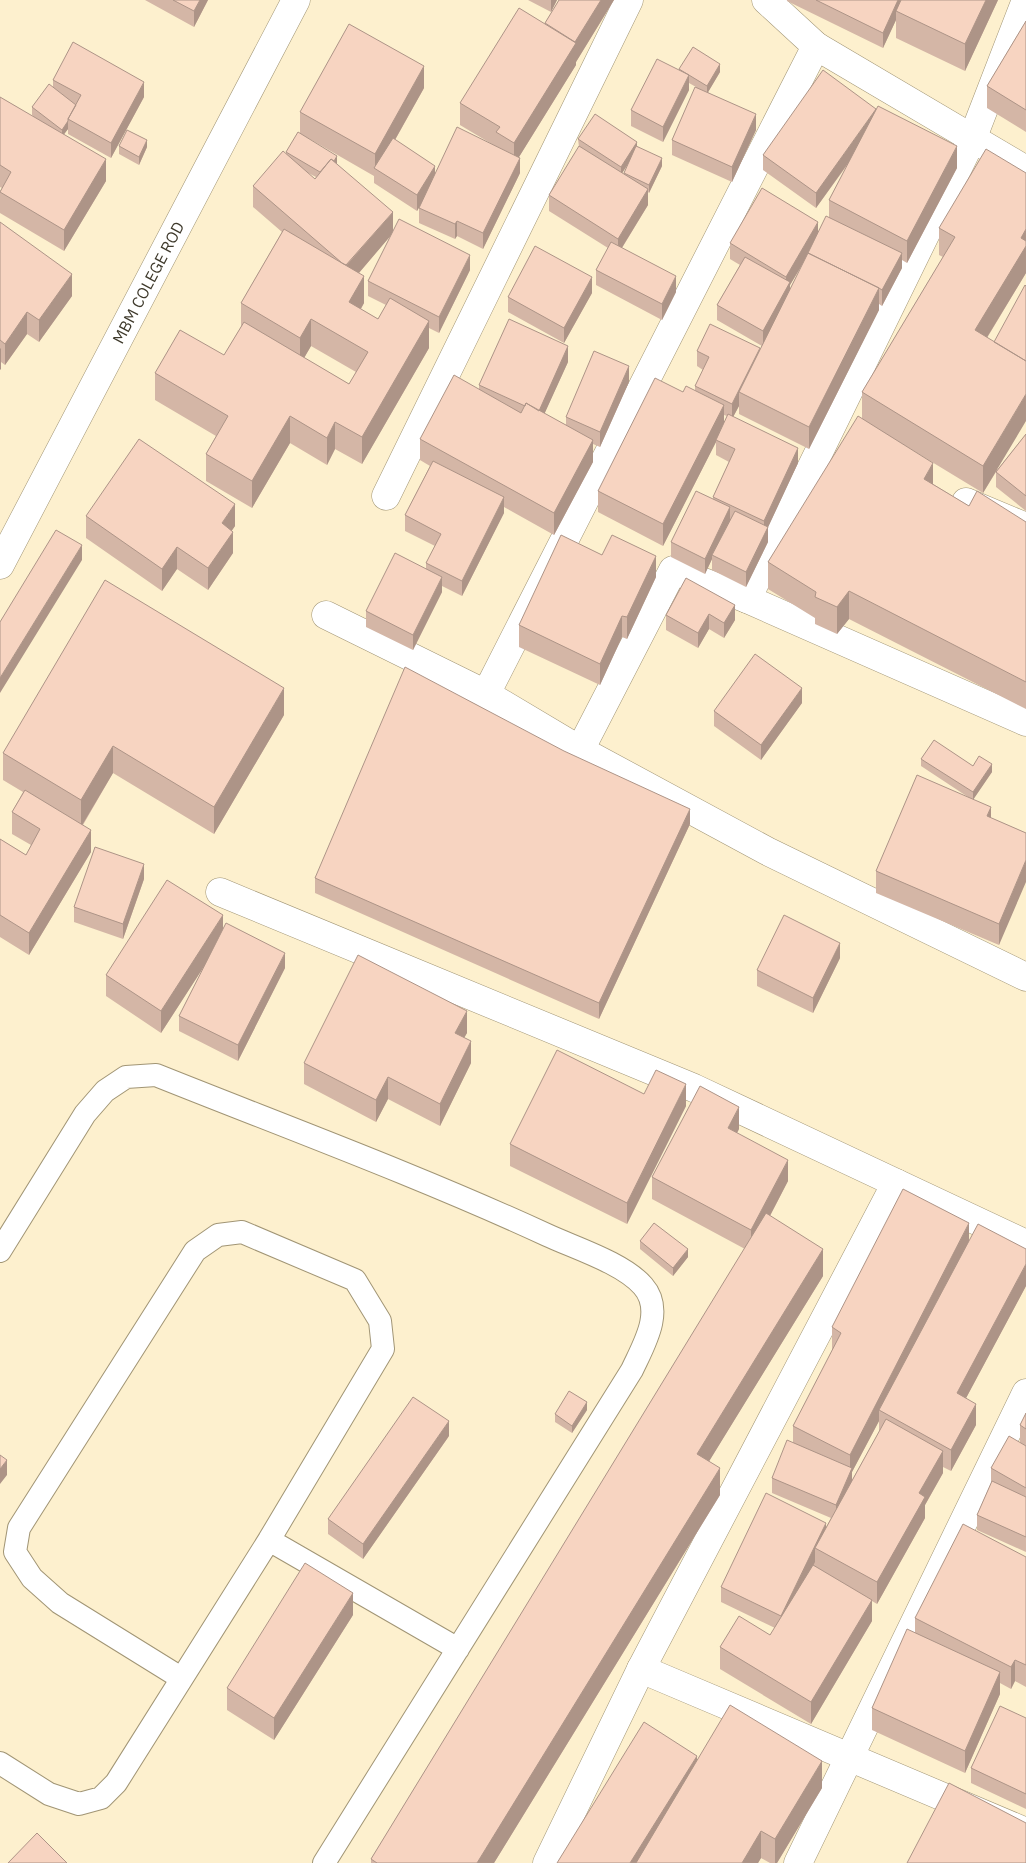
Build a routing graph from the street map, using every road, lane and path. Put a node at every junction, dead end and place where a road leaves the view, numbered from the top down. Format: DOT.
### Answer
graph roads {
  1 [pos="296,0"];
  2 [pos="629,0"];
  3 [pos="766,0"];
  4 [pos="1026,0"];
  5 [pos="816,46"];
  6 [pos="973,137"];
  7 [pos="1026,170"];
  8 [pos="386,496"];
  9 [pos="966,502"];
  10 [pos="1026,527"];
  11 [pos="0,565"];
  12 [pos="747,599"];
  13 [pos="326,614"];
  14 [pos="486,694"];
  15 [pos="1026,722"];
  16 [pos="580,750"];
  17 [pos="220,892"];
  18 [pos="1026,977"];
  19 [pos="896,1183"];
  20 [pos="1026,1244"];
  21 [pos="0,1251"];
  22 [pos="1026,1393"];
  23 [pos="269,1540"];
  24 [pos="458,1649"];
  25 [pos="640,1669"];
  26 [pos="182,1678"];
  27 [pos="850,1758"];
  28 [pos="0,1763"];
  29 [pos="1026,1832"];
  30 [pos="324,1863"];
  31 [pos="547,1863"];
  32 [pos="798,1863"];
  1 -- 11 [label="street, MBM COLEGE ROD"];
  2 -- 8 [label="street"];
  3 -- 5 [label="street"];
  4 -- 6 [label="street"];
  5 -- 6 [label="street"];
  5 -- 14 [label="street"];
  6 -- 7 [label="street"];
  6 -- 12 [label="street"];
  9 -- 10 [label="street"];
  12 -- 15 [label="street"];
  12 -- 16 [label="street"];
  13 -- 14 [label="street"];
  14 -- 16 [label="street"];
  16 -- 18 [label="street"];
  17 -- 19 [label="street"];
  19 -- 20 [label="street"];
  19 -- 25 [label="street"];
  21 -- 24 [label="lane"];
  22 -- 27 [label="street"];
  23 -- 24 [label="lane"];
  23 -- 26 [label="lane"];
  23 -- 26 [label="lane"];
  24 -- 30 [label="lane"];
  25 -- 27 [label="street"];
  25 -- 31 [label="street"];
  26 -- 28 [label="lane"];
  27 -- 29 [label="street"];
  27 -- 32 [label="street"];
}
